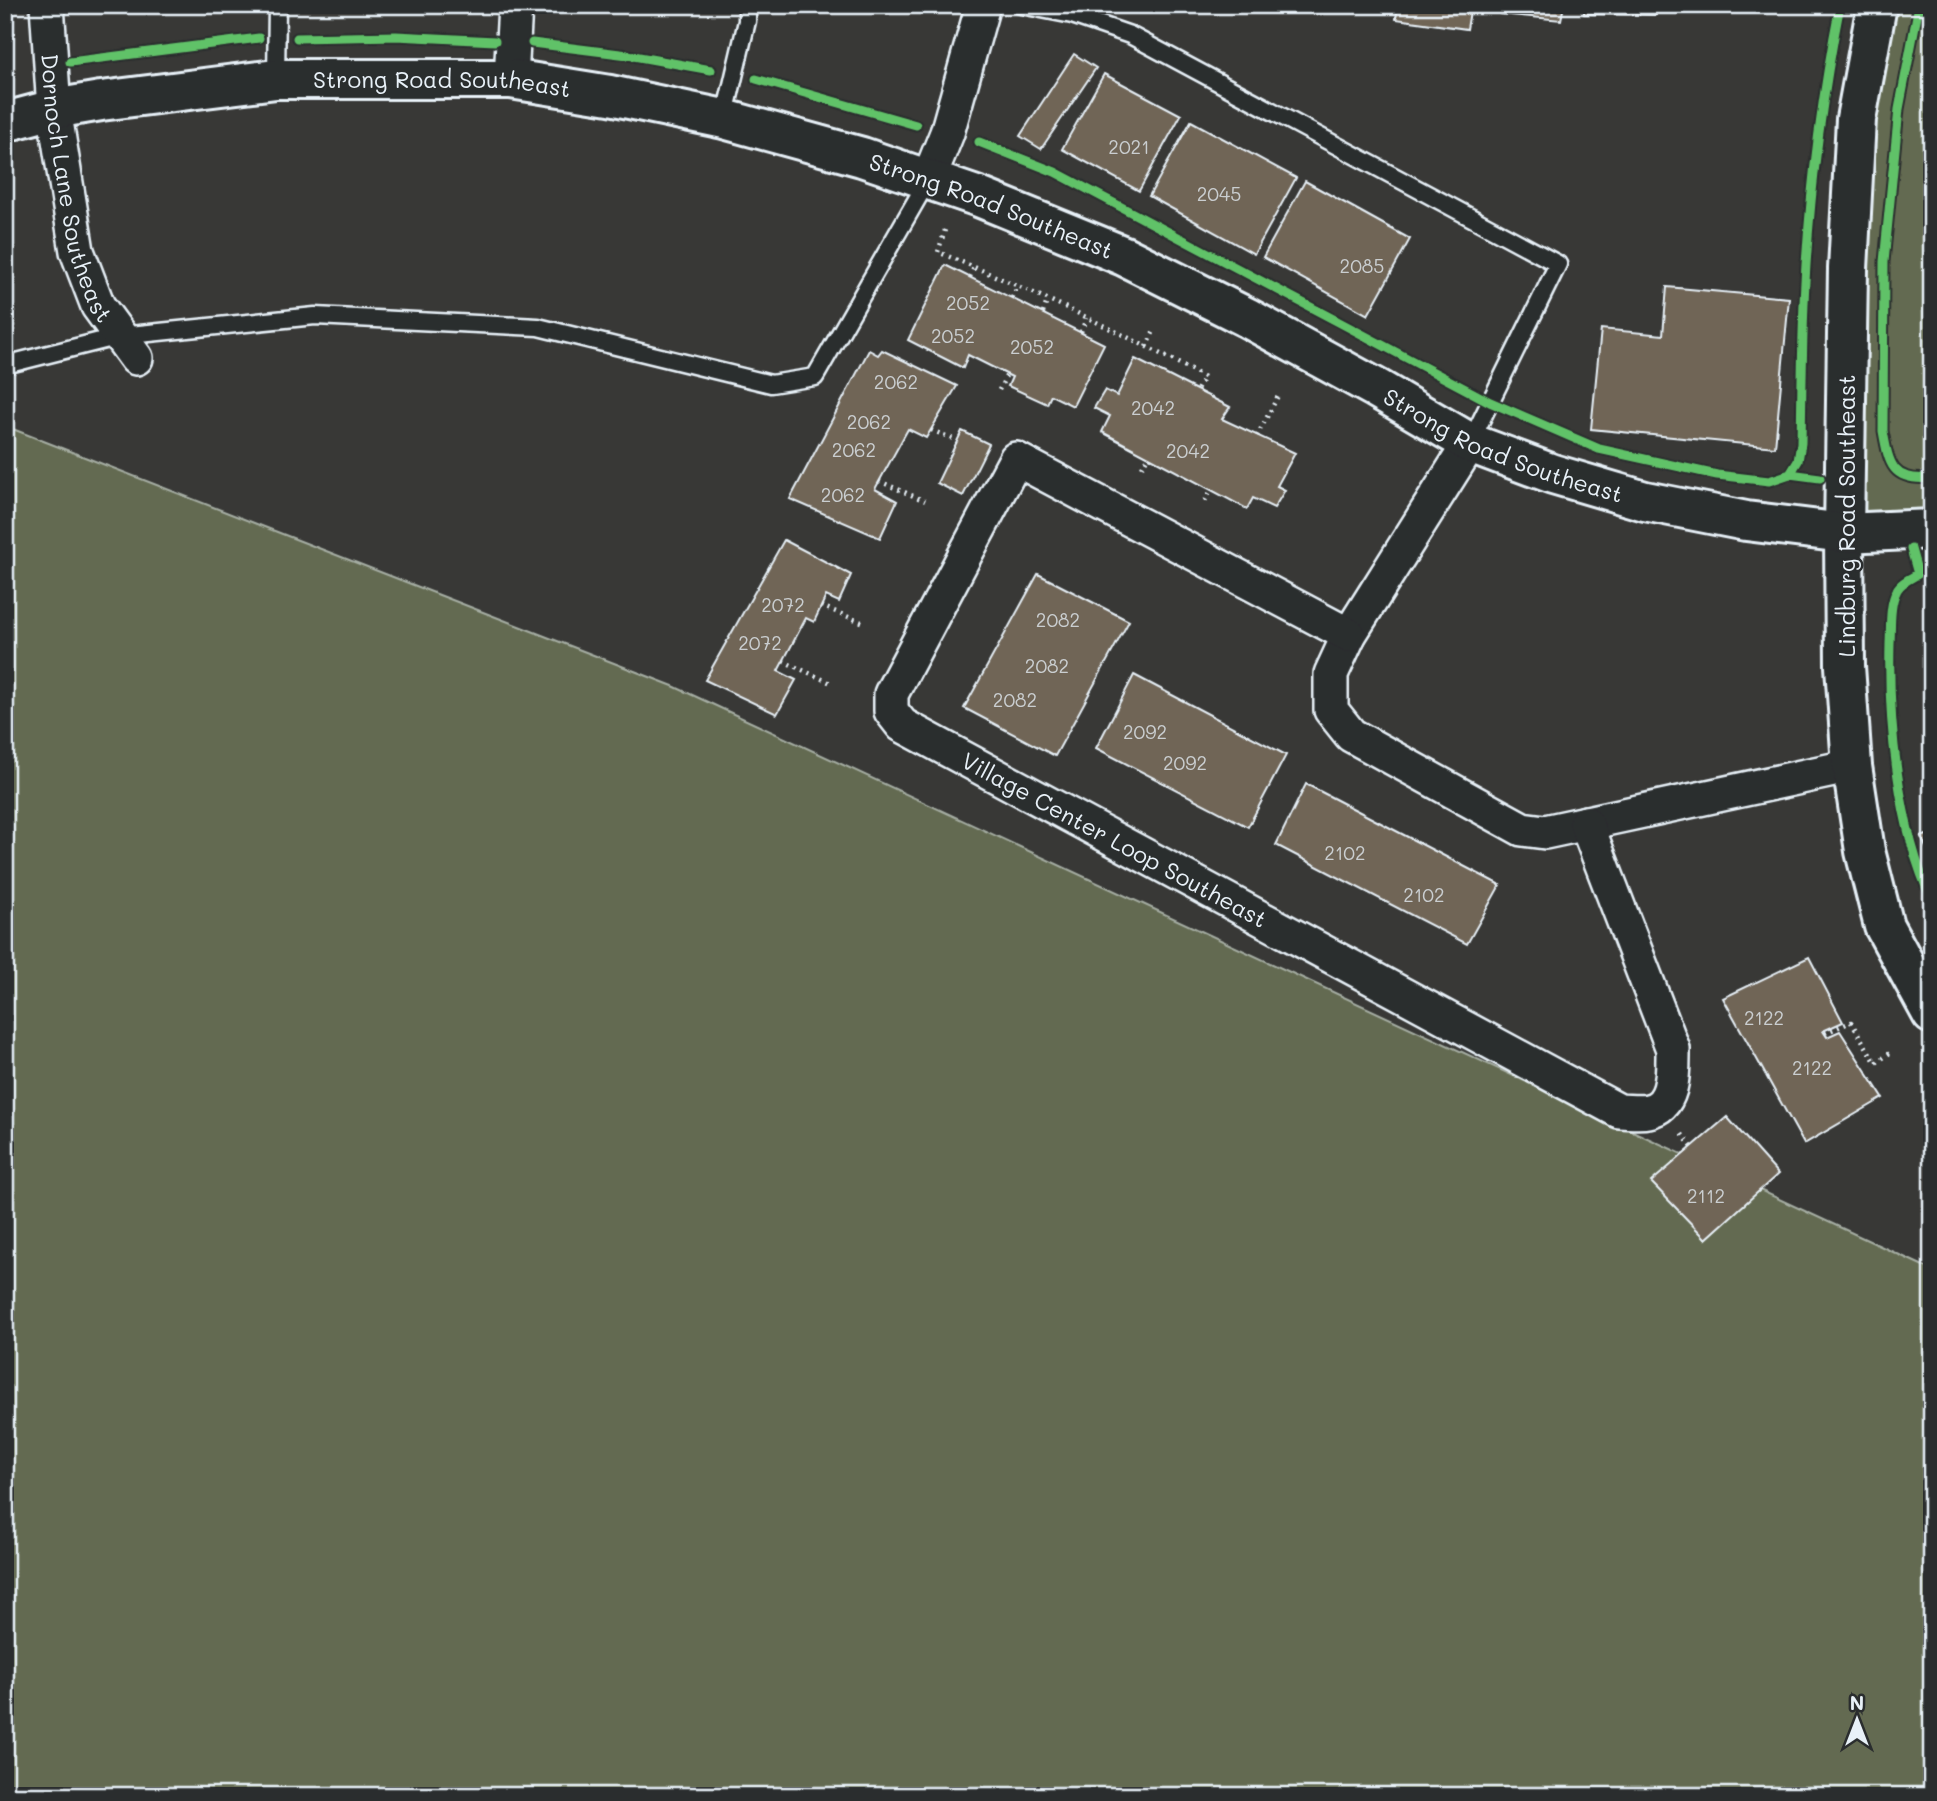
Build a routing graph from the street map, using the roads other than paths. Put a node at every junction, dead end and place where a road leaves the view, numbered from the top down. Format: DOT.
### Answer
graph roads {
  1 [pos="47,5"];
  2 [pos="277,5"];
  3 [pos="515,5"];
  4 [pos="747,5"];
  5 [pos="983,5"];
  6 [pos="1021,5"];
  7 [pos="1877,5"];
  8 [pos="276,79"];
  9 [pos="511,79"];
  10 [pos="54,109"];
  11 [pos="724,119"];
  12 [pos="5,122"];
  13 [pos="928,180"];
  14 [pos="128,347"];
  15 [pos="5,365"];
  16 [pos="1470,443"];
  17 [pos="1932,530"];
  18 [pos="1844,533"];
  19 [pos="1349,635"];
  20 [pos="1852,766"];
  21 [pos="1586,823"];
  22 [pos="1932,1014"];
  1 -- 10 [label="street, Dornoch Lane Southeast"];
  2 -- 8 [label="lane"];
  3 -- 9 [label="street"];
  4 -- 11 [label="lane"];
  5 -- 13 [label="street"];
  6 -- 16 [label="lane"];
  7 -- 18 [label="street, Lindburg Road Southeast"];
  8 -- 9 [label="street, Strong Road Southeast"];
  8 -- 10 [label="street, Strong Road Southeast"];
  9 -- 11 [label="street, Strong Road Southeast"];
  10 -- 12 [label="street, Strong Road Southeast"];
  10 -- 14 [label="street, Dornoch Lane Southeast"];
  11 -- 13 [label="street, Strong Road Southeast"];
  13 -- 14 [label="lane"];
  13 -- 16 [label="street, Strong Road Southeast"];
  14 -- 15 [label="lane"];
  16 -- 18 [label="street, Strong Road Southeast"];
  16 -- 19 [label="street"];
  17 -- 18 [label="street, Strong Road Southeast"];
  18 -- 20 [label="street, Lindburg Road Southeast"];
  19 -- 21 [label="street"];
  19 -- 21 [label="street, Village Center Loop Southeast"];
  20 -- 21 [label="street"];
  20 -- 22 [label="street, Lindburg Road Southeast"];
}
